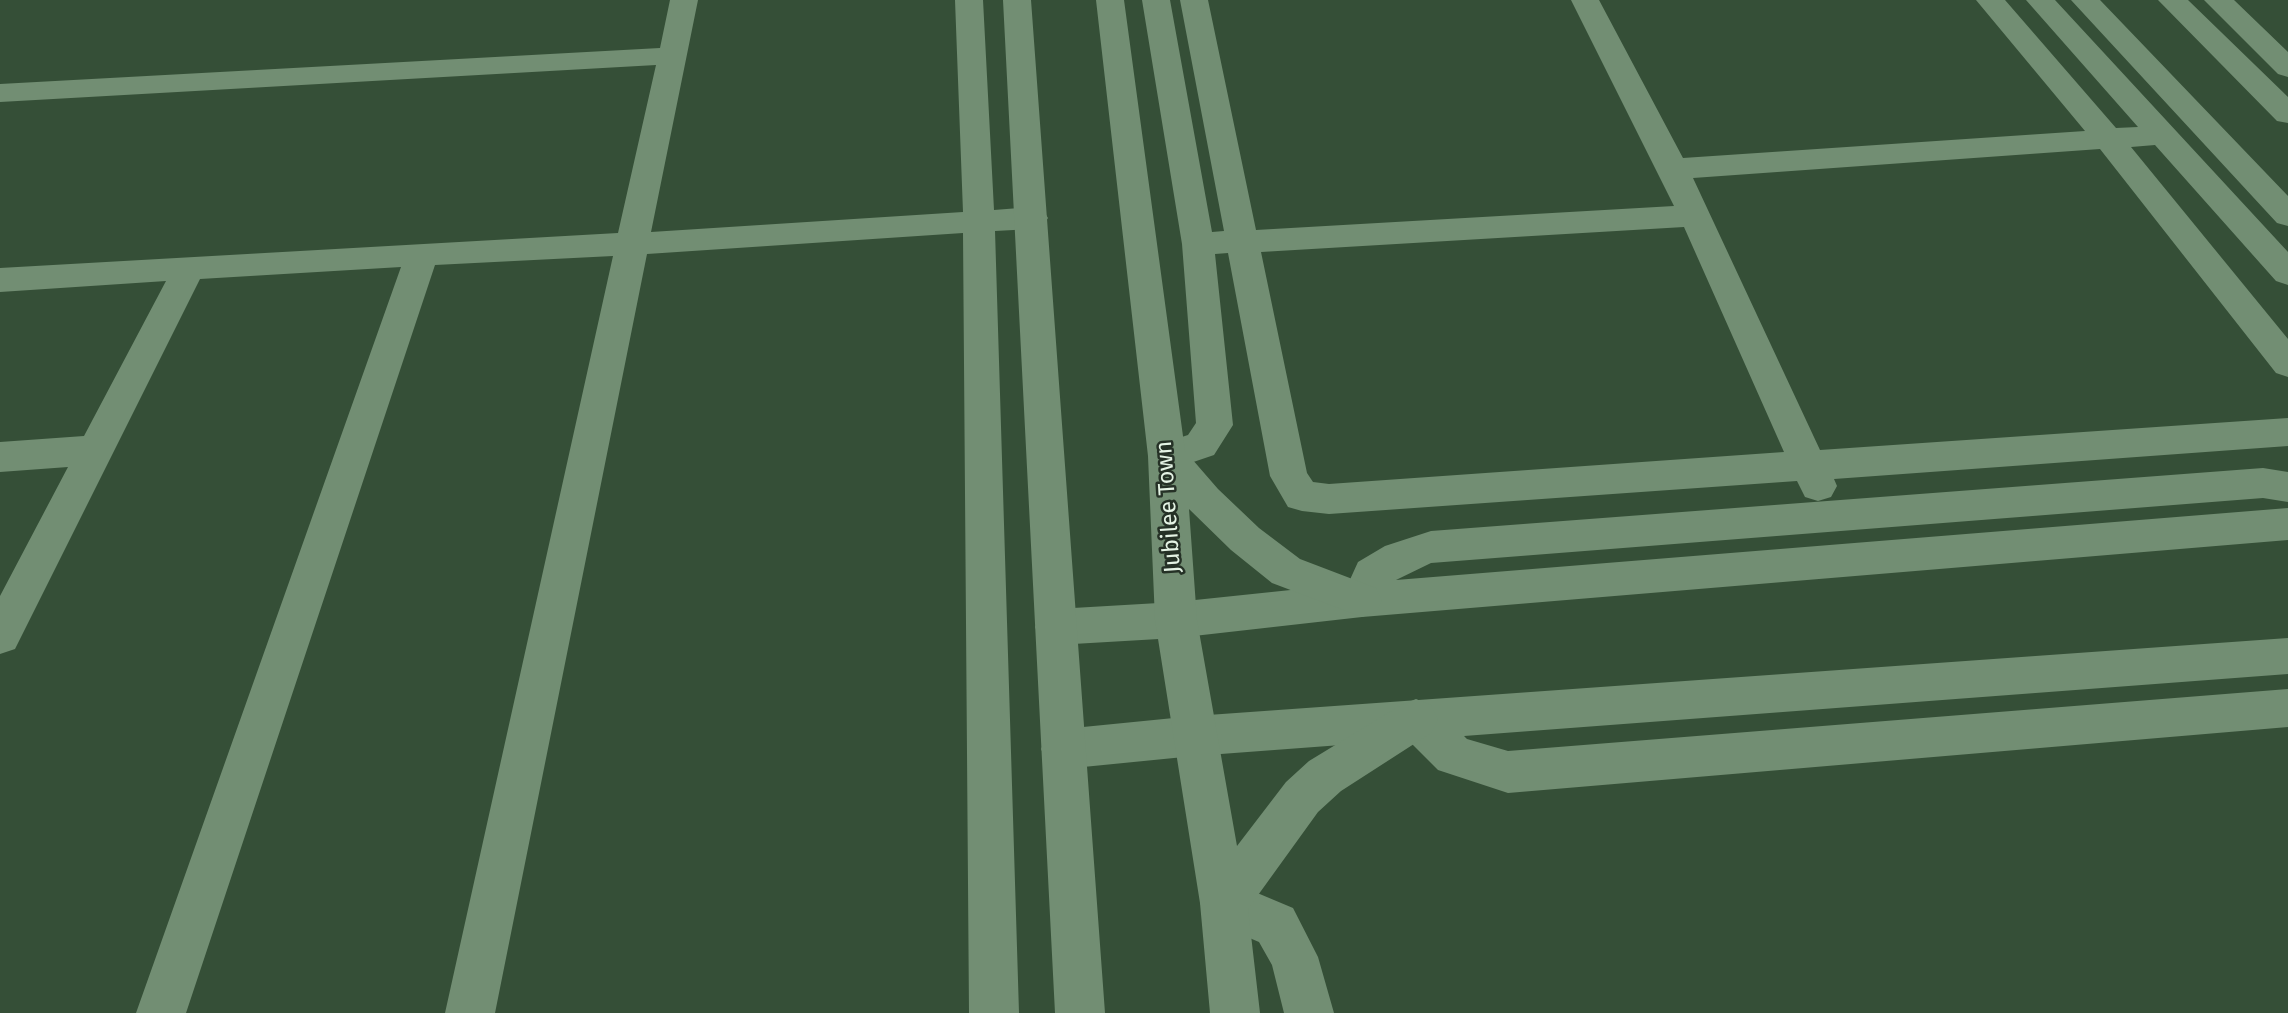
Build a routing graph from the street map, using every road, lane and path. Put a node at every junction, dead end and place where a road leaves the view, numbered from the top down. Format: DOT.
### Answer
graph roads {
  1 [pos="684,0"];
  2 [pos="969,0"];
  3 [pos="1017,0"];
  4 [pos="1110,0"];
  5 [pos="1156,0"];
  6 [pos="1194,0"];
  7 [pos="1585,0"];
  8 [pos="1990,0"];
  9 [pos="2040,0"];
  10 [pos="2085,0"];
  11 [pos="2172,0"];
  12 [pos="2218,0"];
  13 [pos="672,56"];
  14 [pos="2288,68"];
  15 [pos="0,93"];
  16 [pos="2288,114"];
  17 [pos="2160,135"];
  18 [pos="2107,137"];
  19 [pos="1673,169"];
  20 [pos="2288,215"];
  21 [pos="1695,216"];
  22 [pos="1032,218"];
  23 [pos="979,221"];
  24 [pos="1241,240"];
  25 [pos="632,244"];
  26 [pos="1198,244"];
  27 [pos="422,254"];
  28 [pos="189,269"];
  29 [pos="2288,272"];
  30 [pos="0,280"];
  31 [pos="2288,364"];
  32 [pos="2288,432"];
  33 [pos="96,450"];
  34 [pos="1167,456"];
  35 [pos="0,457"];
  36 [pos="1807,464"];
  37 [pos="2288,487"];
  38 [pos="1834,516"];
  39 [pos="2288,524"];
  40 [pos="1857,558"];
  41 [pos="1362,600"];
  42 [pos="1176,620"];
  43 [pos="1056,627"];
  44 [pos="0,636"];
  45 [pos="2288,656"];
  46 [pos="2288,708"];
  47 [pos="1416,719"];
  48 [pos="1194,736"];
  49 [pos="1063,749"];
  50 [pos="1224,903"];
  51 [pos="161,1013"];
  52 [pos="470,1013"];
  53 [pos="994,1013"];
  54 [pos="1080,1013"];
  55 [pos="1235,1013"];
  56 [pos="1309,1013"];
  1 -- 13 [label="street"];
  2 -- 23 [label="street"];
  3 -- 22 [label="street"];
  4 -- 34 [label="street, Jubilee Town"];
  5 -- 26 [label="street"];
  6 -- 24 [label="street"];
  7 -- 19 [label="street"];
  8 -- 18 [label="street"];
  9 -- 17 [label="street"];
  10 -- 20 [label="street"];
  11 -- 16 [label="street"];
  12 -- 14 [label="street"];
  13 -- 15 [label="street"];
  13 -- 25 [label="street"];
  17 -- 18 [label="street"];
  17 -- 29 [label="street"];
  18 -- 19 [label="street"];
  18 -- 31 [label="street"];
  19 -- 21 [label="street"];
  21 -- 24 [label="street"];
  21 -- 36 [label="street"];
  22 -- 23 [label="street"];
  22 -- 43 [label="street"];
  23 -- 25 [label="street"];
  23 -- 53 [label="street"];
  24 -- 26 [label="street"];
  24 -- 36 [label="street"];
  25 -- 27 [label="street"];
  25 -- 52 [label="street"];
  26 -- 34 [label="street"];
  27 -- 28 [label="street"];
  27 -- 51 [label="street"];
  28 -- 30 [label="street"];
  28 -- 33 [label="street"];
  32 -- 36 [label="street"];
  33 -- 35 [label="street"];
  33 -- 44 [label="street"];
  34 -- 41 [label="street"];
  34 -- 42 [label="street, Jubilee Town"];
  36 -- 38 [label="street"];
  37 -- 38 [label="street"];
  38 -- 40 [label="street"];
  38 -- 41 [label="street"];
  39 -- 40 [label="street"];
  40 -- 41 [label="street"];
  41 -- 42 [label="street"];
  42 -- 43 [label="street"];
  42 -- 48 [label="street, Jubilee Town"];
  43 -- 49 [label="street"];
  45 -- 47 [label="street"];
  46 -- 47 [label="street"];
  47 -- 48 [label="street"];
  47 -- 50 [label="street"];
  48 -- 49 [label="street"];
  48 -- 50 [label="street, Jubilee Town"];
  49 -- 54 [label="street"];
  50 -- 55 [label="street, Jubilee Town"];
  50 -- 56 [label="street"];
}
